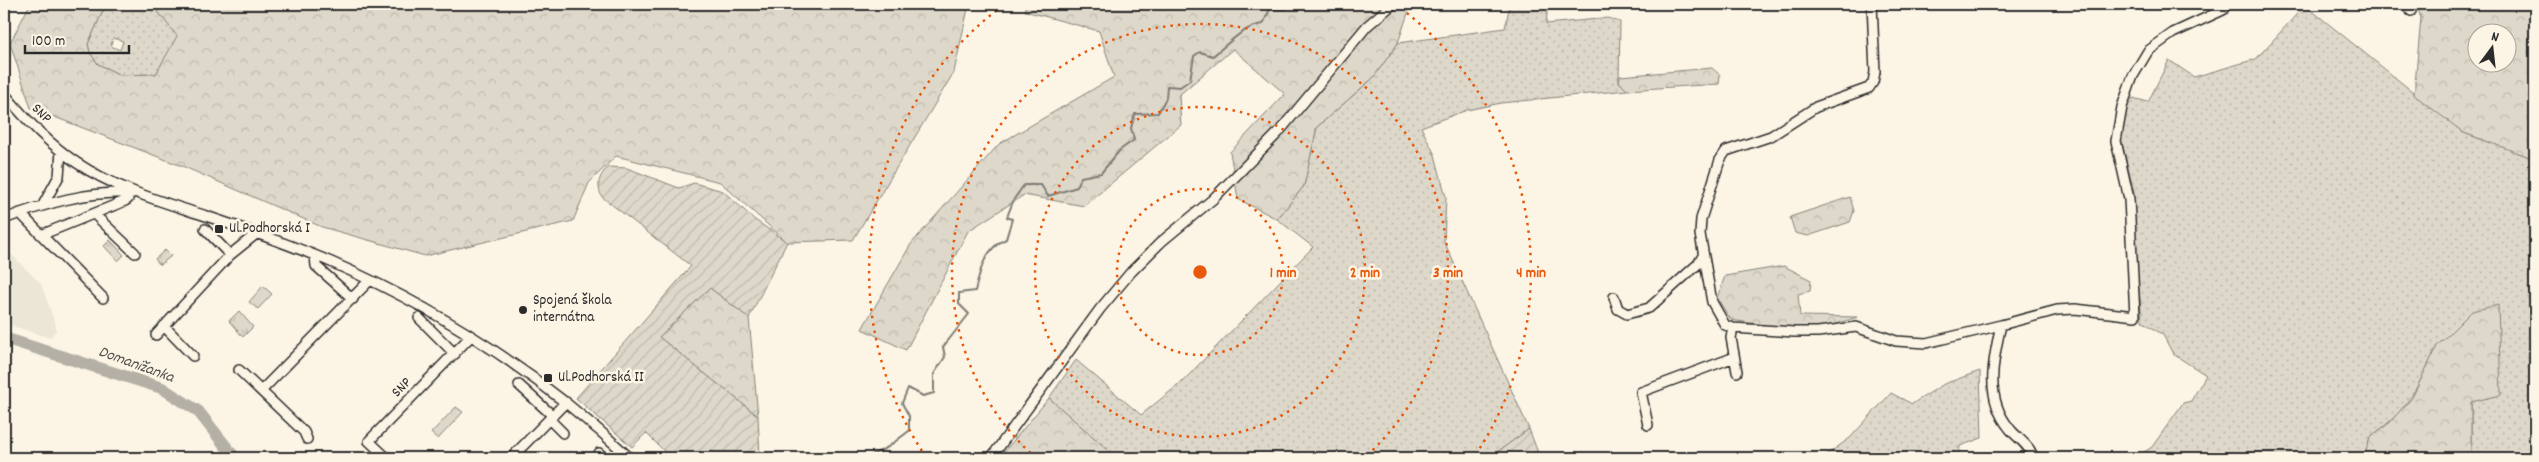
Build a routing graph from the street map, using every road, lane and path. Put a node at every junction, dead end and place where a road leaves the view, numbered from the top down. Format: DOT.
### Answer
graph roads {
  1 [pos="1393,4"];
  2 [pos="1872,4"];
  3 [pos="2226,4"];
  4 [pos="4,93"];
  5 [pos="61,151"];
  6 [pos="128,193"];
  7 [pos="141,194"];
  8 [pos="43,205"];
  9 [pos="20,213"];
  10 [pos="94,214"];
  11 [pos="4,219"];
  12 [pos="205,229"];
  13 [pos="256,234"];
  14 [pos="41,235"];
  15 [pos="135,253"];
  16 [pos="230,256"];
  17 [pos="315,256"];
  18 [pos="1703,256"];
  19 [pos="370,280"];
  20 [pos="1614,297"];
  21 [pos="103,298"];
  22 [pos="353,299"];
  23 [pos="419,318"];
  24 [pos="2001,325"];
  25 [pos="164,326"];
  26 [pos="1733,328"];
  27 [pos="156,335"];
  28 [pos="471,336"];
  29 [pos="455,354"];
  30 [pos="1734,354"];
  31 [pos="193,356"];
  32 [pos="239,370"];
  33 [pos="1737,372"];
  34 [pos="519,385"];
  35 [pos="261,390"];
  36 [pos="566,402"];
  37 [pos="551,418"];
  38 [pos="1648,424"];
  39 [pos="563,433"];
  40 [pos="307,438"];
  41 [pos="387,458"];
  42 [pos="511,458"];
  43 [pos="630,458"];
  44 [pos="991,458"];
  45 [pos="2033,458"];
  1 -- 44 [label="street"];
  2 -- 18 [label="street"];
  3 -- 24 [label="street"];
  4 -- 5 [label="street, SNP"];
  5 -- 7 [label="street, SNP"];
  5 -- 8 [label="street"];
  6 -- 7 [label="street, SNP"];
  6 -- 8 [label="street, SNP"];
  6 -- 10 [label="street"];
  7 -- 13 [label="street, SNP"];
  8 -- 9 [label="street, SNP"];
  9 -- 11 [label="street, SNP"];
  9 -- 14 [label="street"];
  10 -- 14 [label="street"];
  10 -- 15 [label="street"];
  12 -- 16 [label="street"];
  13 -- 16 [label="street"];
  13 -- 17 [label="street, SNP"];
  14 -- 21 [label="street"];
  16 -- 25 [label="street"];
  17 -- 19 [label="street, SNP"];
  17 -- 22 [label="street"];
  18 -- 20 [label="street"];
  18 -- 26 [label="street"];
  19 -- 22 [label="street"];
  19 -- 28 [label="street, SNP"];
  22 -- 35 [label="street"];
  23 -- 29 [label="street"];
  24 -- 26 [label="street"];
  24 -- 45 [label="street"];
  25 -- 27 [label="street"];
  25 -- 31 [label="street"];
  26 -- 30 [label="street"];
  28 -- 29 [label="street, SNP"];
  28 -- 36 [label="street, SNP"];
  29 -- 41 [label="street, SNP"];
  30 -- 33 [label="street"];
  30 -- 38 [label="street"];
  32 -- 35 [label="street"];
  34 -- 37 [label="street"];
  35 -- 40 [label="street"];
  36 -- 37 [label="street"];
  36 -- 43 [label="street, SNP"];
  37 -- 39 [label="street"];
  37 -- 42 [label="street"];
}
